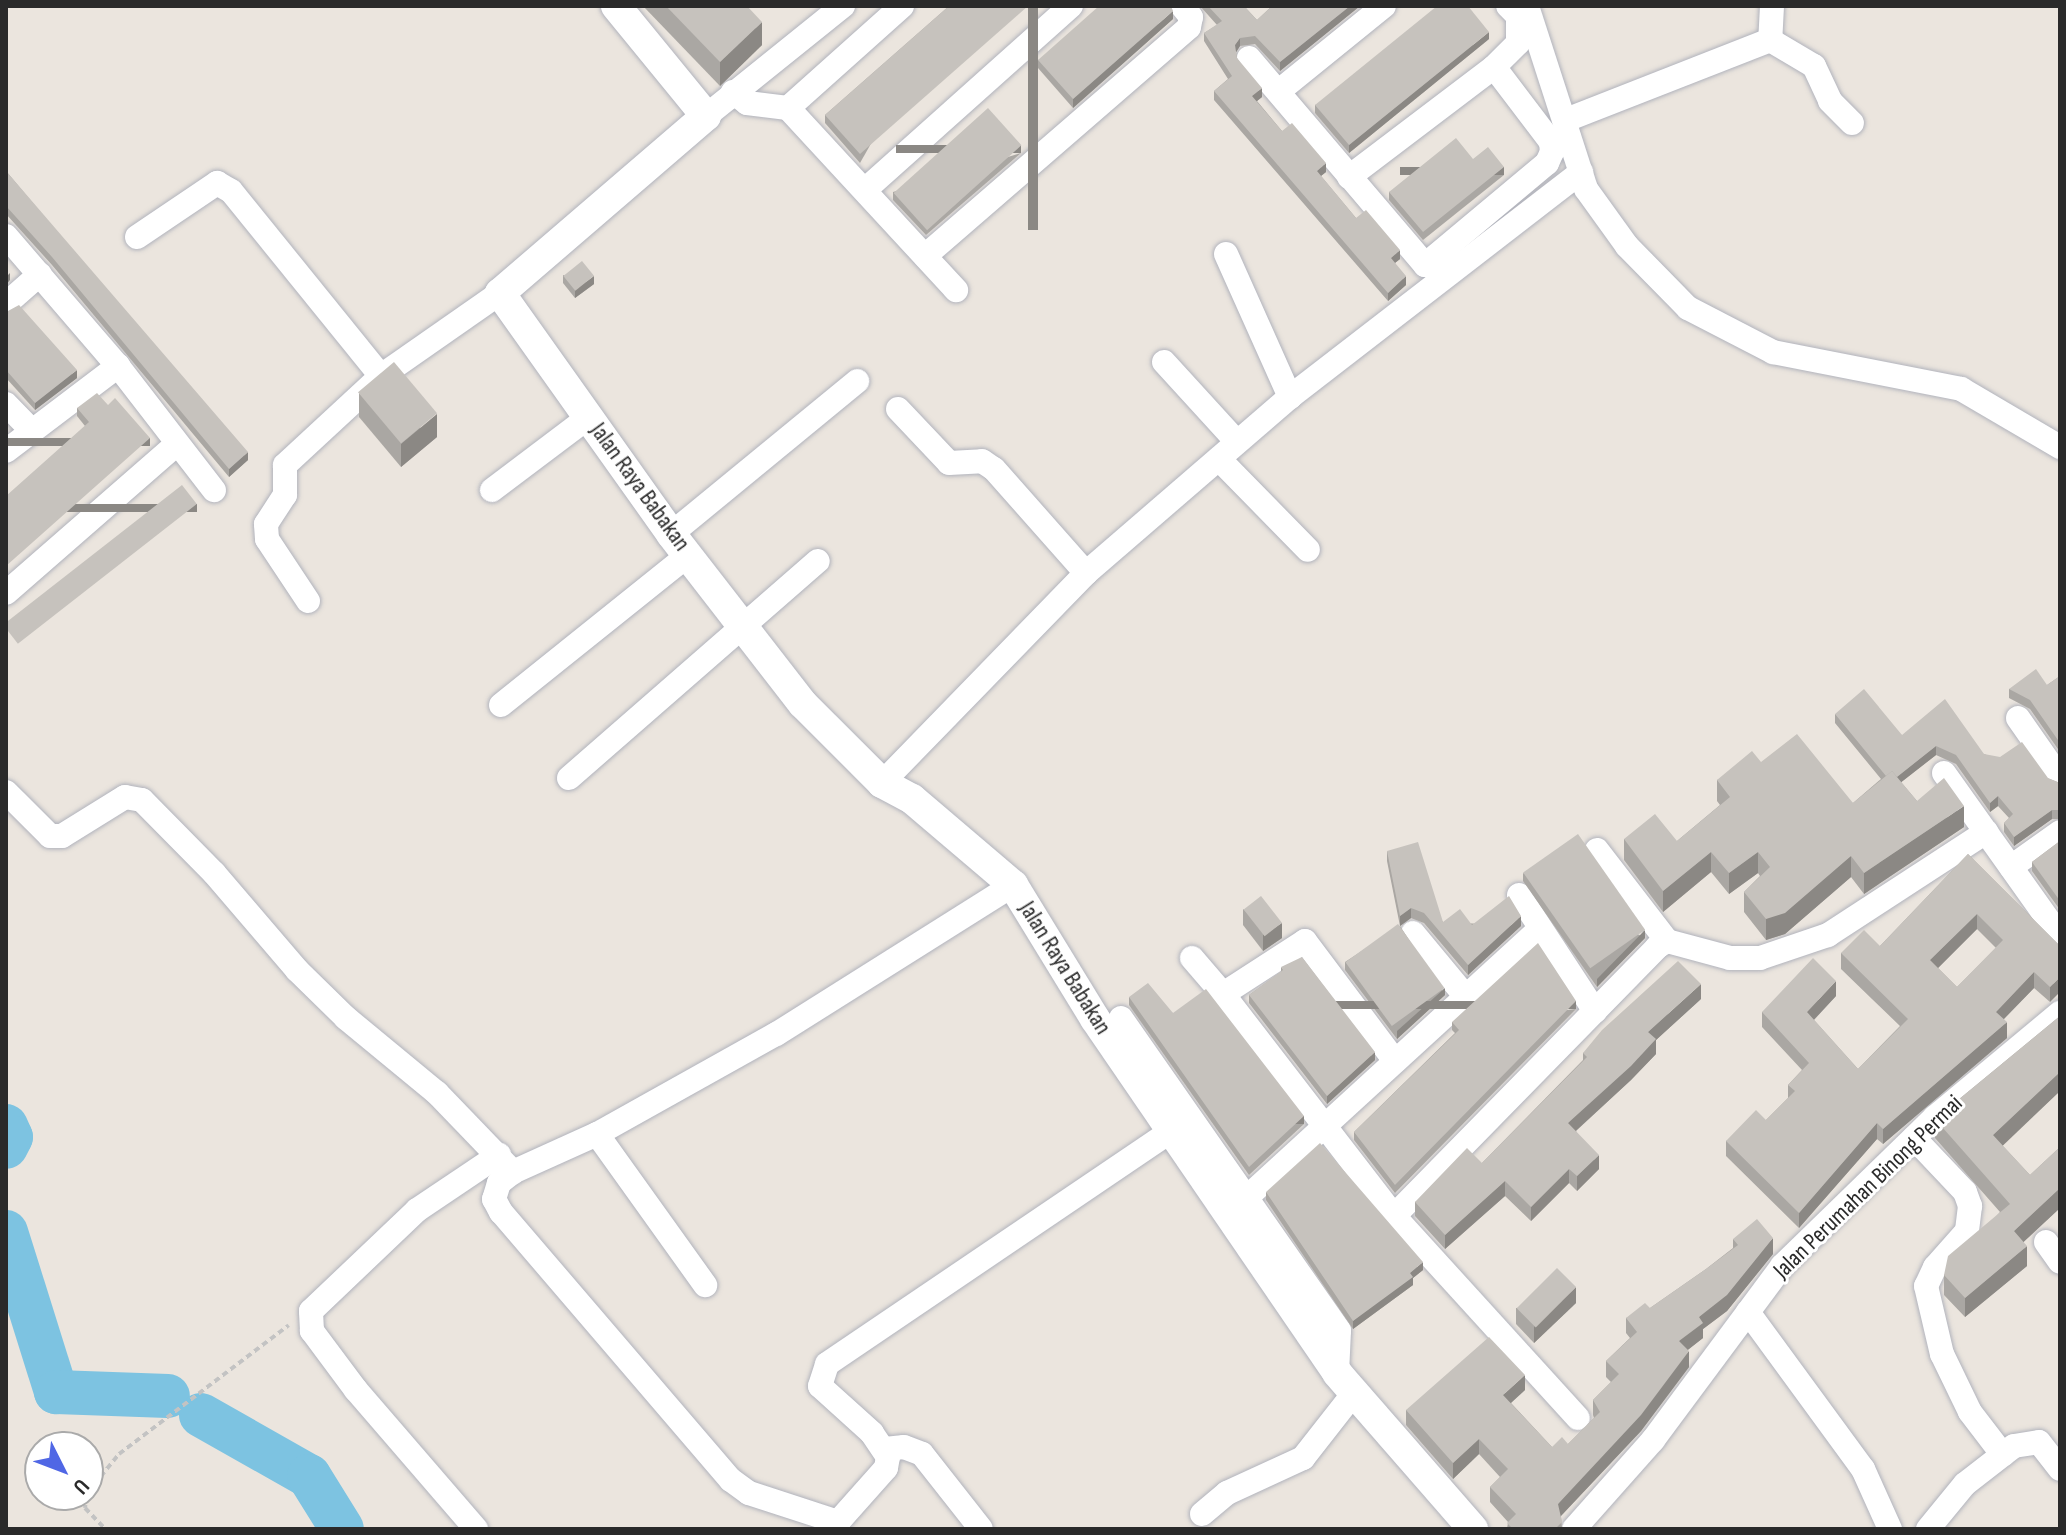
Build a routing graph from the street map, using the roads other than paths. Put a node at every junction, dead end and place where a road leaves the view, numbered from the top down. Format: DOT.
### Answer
graph roads {
  1 [pos="616,6"];
  2 [pos="843,6"];
  3 [pos="902,6"];
  4 [pos="1071,6"];
  5 [pos="1182,6"];
  6 [pos="1384,6"];
  7 [pos="1508,6"];
  8 [pos="1527,6"];
  9 [pos="1772,6"];
  10 [pos="1770,40"];
  11 [pos="1249,58"];
  12 [pos="1494,67"];
  13 [pos="1279,91"];
  14 [pos="733,92"];
  15 [pos="788,108"];
  16 [pos="706,116"];
  17 [pos="1566,120"];
  18 [pos="1852,123"];
  19 [pos="1570,159"];
  20 [pos="1349,177"];
  21 [pos="866,189"];
  22 [pos="6,236"];
  23 [pos="137,237"];
  24 [pos="1226,254"];
  25 [pos="925,256"];
  26 [pos="40,274"];
  27 [pos="956,290"];
  28 [pos="500,293"];
  29 [pos="6,304"];
  30 [pos="1164,362"];
  31 [pos="118,366"];
  32 [pos="381,376"];
  33 [pos="857,381"];
  34 [pos="1290,397"];
  35 [pos="6,404"];
  36 [pos="898,409"];
  37 [pos="589,417"];
  38 [pos="31,430"];
  39 [pos="1237,442"];
  40 [pos="177,444"];
  41 [pos="2060,447"];
  42 [pos="6,451"];
  43 [pos="1219,459"];
  44 [pos="214,490"];
  45 [pos="492,490"];
  46 [pos="680,545"];
  47 [pos="1308,550"];
  48 [pos="818,561"];
  49 [pos="1086,573"];
  50 [pos="6,593"];
  51 [pos="308,601"];
  52 [pos="742,627"];
  53 [pos="501,705"];
  54 [pos="2018,718"];
  55 [pos="1944,773"];
  56 [pos="569,778"];
  57 [pos="2060,778"];
  58 [pos="882,783"];
  59 [pos="6,792"];
  60 [pos="1986,832"];
  61 [pos="2060,832"];
  62 [pos="1597,850"];
  63 [pos="2011,867"];
  64 [pos="1013,885"];
  65 [pos="1519,895"];
  66 [pos="1538,931"];
  67 [pos="1413,933"];
  68 [pos="2060,936"];
  69 [pos="1667,941"];
  70 [pos="1192,958"];
  71 [pos="1223,994"];
  72 [pos="1467,998"];
  73 [pos="1595,1011"];
  74 [pos="2060,1013"];
  75 [pos="1121,1018"];
  76 [pos="1395,1061"];
  77 [pos="1173,1130"];
  78 [pos="1324,1132"];
  79 [pos="597,1134"];
  80 [pos="1914,1138"];
  81 [pos="506,1163"];
  82 [pos="1244,1200"];
  83 [pos="1394,1216"];
  84 [pos="2046,1242"];
  85 [pos="2060,1262"];
  86 [pos="705,1285"];
  87 [pos="1748,1312"];
  88 [pos="1346,1383"];
  89 [pos="1578,1418"];
  90 [pos="885,1449"];
  91 [pos="2003,1455"];
  92 [pos="2060,1469"];
  93 [pos="1202,1514"];
  94 [pos="834,1526"];
  95 [pos="1465,1526"];
  96 [pos="476,1529"];
  97 [pos="981,1529"];
  98 [pos="1574,1529"];
  99 [pos="1890,1529"];
  100 [pos="1928,1529"];
  1 -- 16 [label="street"];
  2 -- 14 [label="street"];
  3 -- 15 [label="street"];
  4 -- 21 [label="street"];
  5 -- 25 [label="street"];
  6 -- 13 [label="street"];
  7 -- 12 [label="street"];
  8 -- 17 [label="street"];
  9 -- 10 [label="street"];
  10 -- 17 [label="street"];
  10 -- 18 [label="street"];
  11 -- 13 [label="street"];
  12 -- 19 [label="street"];
  12 -- 20 [label="street"];
  13 -- 20 [label="street"];
  14 -- 15 [label="street"];
  14 -- 16 [label="street"];
  15 -- 21 [label="street"];
  16 -- 28 [label="street"];
  17 -- 19 [label="street"];
  19 -- 20 [label="street"];
  19 -- 34 [label="street"];
  19 -- 41 [label="street"];
  21 -- 25 [label="street"];
  22 -- 26 [label="street"];
  23 -- 32 [label="street"];
  24 -- 34 [label="street"];
  25 -- 27 [label="street"];
  26 -- 29 [label="street"];
  26 -- 31 [label="street"];
  28 -- 32 [label="street"];
  28 -- 37 [label="street, Jalan Raya Babakan"];
  30 -- 39 [label="street"];
  31 -- 38 [label="street"];
  31 -- 40 [label="street"];
  32 -- 51 [label="street"];
  33 -- 46 [label="street"];
  34 -- 39 [label="street"];
  35 -- 38 [label="street"];
  36 -- 49 [label="street"];
  37 -- 45 [label="street"];
  37 -- 46 [label="street, Jalan Raya Babakan"];
  38 -- 42 [label="street"];
  39 -- 43 [label="street"];
  40 -- 44 [label="street"];
  40 -- 50 [label="street"];
  43 -- 47 [label="street"];
  43 -- 49 [label="street"];
  46 -- 52 [label="street, Jalan Raya Babakan"];
  46 -- 53 [label="street"];
  48 -- 52 [label="street"];
  49 -- 58 [label="street"];
  52 -- 56 [label="street"];
  52 -- 58 [label="street, Jalan Raya Babakan"];
  54 -- 57 [label="street"];
  55 -- 60 [label="street"];
  58 -- 64 [label="street, Jalan Raya Babakan"];
  59 -- 81 [label="street"];
  60 -- 63 [label="street"];
  60 -- 69 [label="street"];
  61 -- 63 [label="street"];
  62 -- 69 [label="street"];
  63 -- 68 [label="street"];
  64 -- 77 [label="street, Jalan Raya Babakan"];
  64 -- 79 [label="street"];
  65 -- 66 [label="street"];
  66 -- 72 [label="street"];
  66 -- 73 [label="street"];
  67 -- 72 [label="street"];
  69 -- 73 [label="street"];
  70 -- 71 [label="street"];
  71 -- 76 [label="street"];
  71 -- 78 [label="street"];
  72 -- 76 [label="street"];
  73 -- 83 [label="street"];
  74 -- 80 [label="street, Jalan Perumahan Binong Permai"];
  75 -- 82 [label="street"];
  76 -- 78 [label="street"];
  77 -- 88 [label="street, Jalan Raya Babakan"];
  77 -- 90 [label="street"];
  78 -- 82 [label="street"];
  78 -- 83 [label="street"];
  79 -- 81 [label="street"];
  79 -- 86 [label="street"];
  80 -- 87 [label="street, Jalan Perumahan Binong Permai"];
  80 -- 91 [label="street"];
  81 -- 94 [label="street"];
  81 -- 96 [label="street"];
  82 -- 88 [label="street"];
  83 -- 89 [label="street"];
  84 -- 85 [label="street"];
  87 -- 98 [label="street, Jalan Perumahan Binong Permai"];
  87 -- 99 [label="street"];
  88 -- 93 [label="street"];
  88 -- 95 [label="street, Jalan Raya Babakan"];
  90 -- 94 [label="street"];
  90 -- 97 [label="street"];
  91 -- 92 [label="street"];
  91 -- 100 [label="street"];
}
